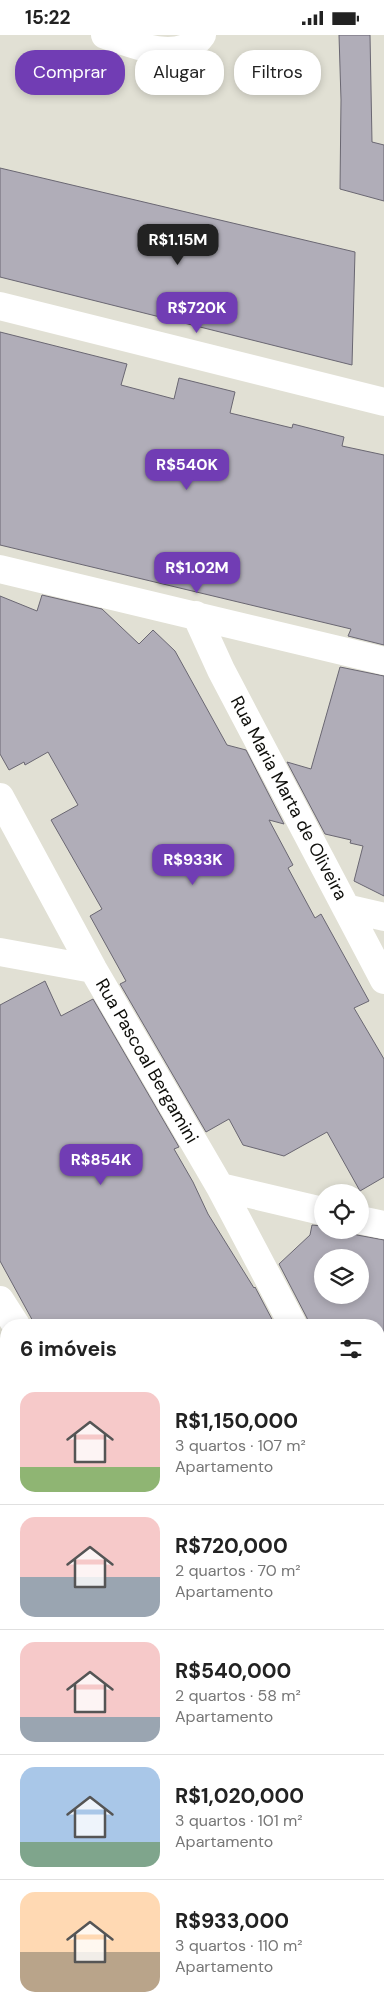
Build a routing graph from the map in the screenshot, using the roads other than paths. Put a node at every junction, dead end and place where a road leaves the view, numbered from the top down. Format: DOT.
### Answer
graph roads {
  1 [pos="105,35"];
  2 [pos="202,35"];
  3 [pos="0,306"];
  4 [pos="384,402"];
  5 [pos="0,569"];
  6 [pos="196,615"];
  7 [pos="384,661"];
  8 [pos="0,797"];
  9 [pos="346,908"];
  10 [pos="384,917"];
  11 [pos="0,952"];
  12 [pos="93,969"];
  13 [pos="384,979"];
  14 [pos="220,1187"];
  15 [pos="314,1209"];
  16 [pos="369,1222"];
  17 [pos="384,1225"];
  18 [pos="0,1300"];
  19 [pos="12,1319"];
  20 [pos="290,1319"];
  1 -- 2 [label="street"];
  3 -- 4 [label="street"];
  5 -- 6 [label="street"];
  6 -- 7 [label="street"];
  6 -- 9 [label="street, Rua Maria Marta de Oliveira"];
  8 -- 12 [label="street, Rua Pascoal Bergamini"];
  9 -- 10 [label="street"];
  9 -- 13 [label="street, Rua Maria Marta de Oliveira"];
  11 -- 12 [label="street"];
  12 -- 14 [label="street, Rua Pascoal Bergamini"];
  14 -- 15 [label="street"];
  14 -- 20 [label="street, Rua Pascoal Bergamini"];
  16 -- 17 [label="street"];
  18 -- 19 [label="street"];
}
